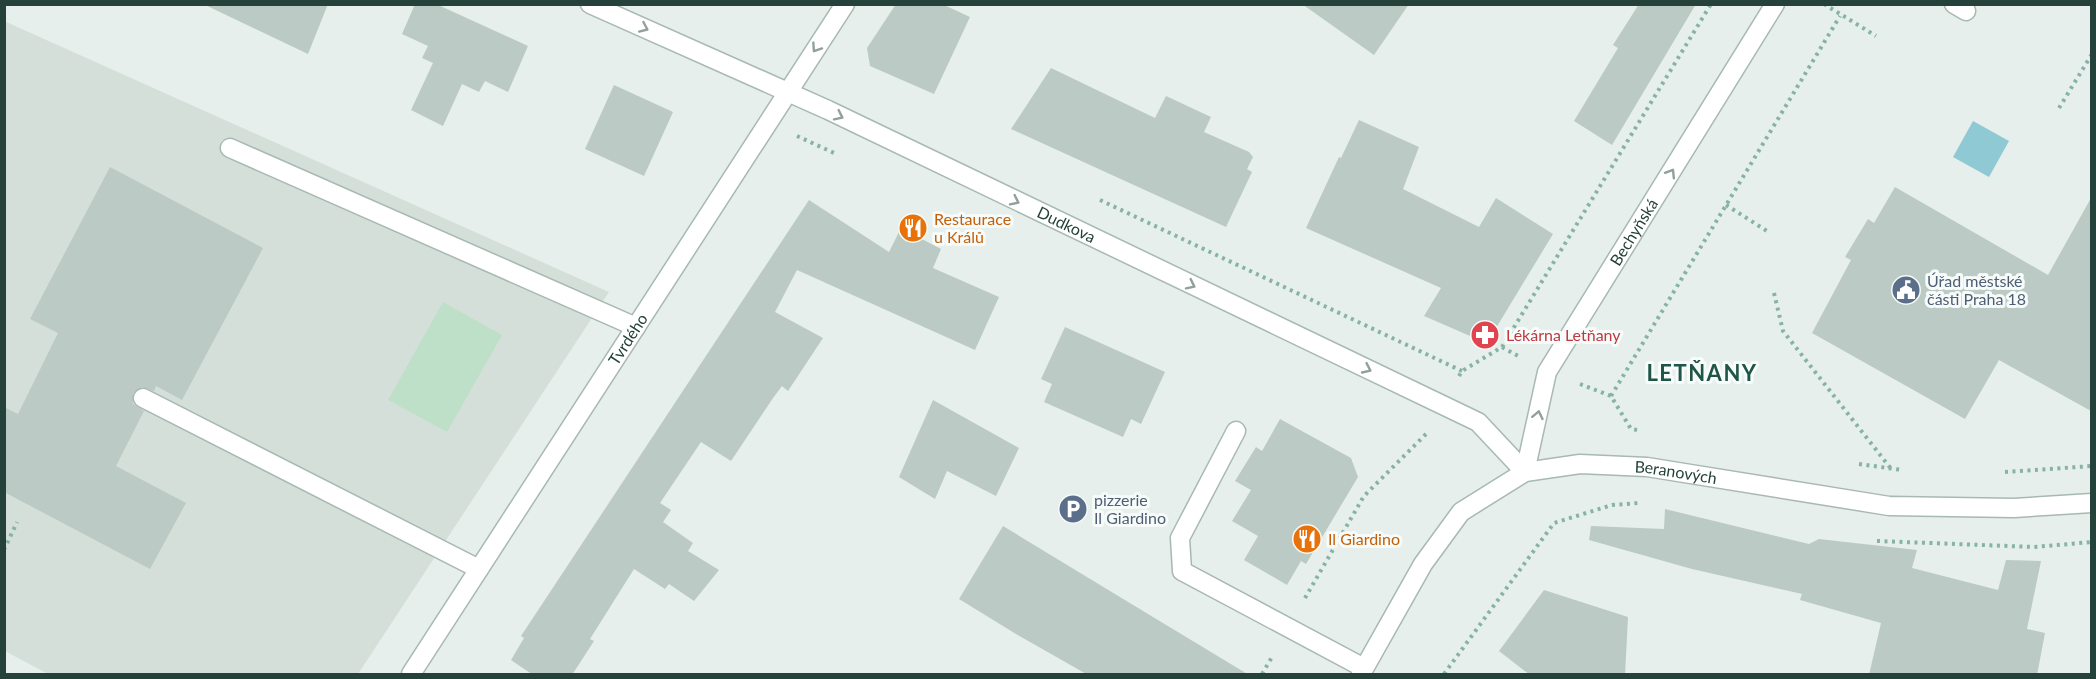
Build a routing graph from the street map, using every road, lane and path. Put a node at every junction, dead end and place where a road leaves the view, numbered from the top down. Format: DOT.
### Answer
graph roads {
  1 [pos="590,4"];
  2 [pos="845,4"];
  3 [pos="1711,4"];
  4 [pos="1775,4"];
  5 [pos="1824,4"];
  6 [pos="1840,16"];
  7 [pos="1876,36"];
  8 [pos="2091,54"];
  9 [pos="786,91"];
  10 [pos="2059,108"];
  11 [pos="788,132"];
  12 [pos="230,148"];
  13 [pos="843,158"];
  14 [pos="1089,195"];
  15 [pos="1726,205"];
  16 [pos="1767,231"];
  17 [pos="1773,293"];
  18 [pos="636,327"];
  19 [pos="1502,347"];
  20 [pos="1462,370"];
  21 [pos="1611,396"];
  22 [pos="143,398"];
  23 [pos="1236,431"];
  24 [pos="1525,472"];
  25 [pos="1643,502"];
  26 [pos="2091,503"];
  27 [pos="1889,506"];
  28 [pos="17,522"];
  29 [pos="1875,541"];
  30 [pos="2091,542"];
  31 [pos="1887,543"];
  32 [pos="4,550"];
  33 [pos="478,569"];
  34 [pos="1363,671"];
  35 [pos="411,675"];
  36 [pos="1444,675"];
  1 -- 9 [label="street, Dudkova, one-way"];
  2 -- 9 [label="street, Tvrdého, one-way"];
  3 -- 19 [label="path"];
  24 -- 4 [label="street, Bechyňská, one-way"];
  5 -- 6 [label="path"];
  6 -- 7 [label="path"];
  6 -- 15 [label="path"];
  8 -- 10 [label="path"];
  9 -- 18 [label="street, Tvrdého"];
  9 -- 24 [label="street, Dudkova, one-way"];
  11 -- 13 [label="path"];
  12 -- 18 [label="street"];
  14 -- 20 [label="path"];
  15 -- 16 [label="path"];
  15 -- 21 [label="path"];
  17 -- 27 [label="path"];
  18 -- 33 [label="street, Tvrdého"];
  22 -- 33 [label="street"];
  23 -- 34 [label="street"];
  24 -- 27 [label="street, Beranových"];
  24 -- 34 [label="street, Beranových"];
  25 -- 36 [label="path"];
  26 -- 27 [label="street, Beranových"];
  27 -- 31 [label="path"];
  28 -- 32 [label="path"];
  29 -- 31 [label="path"];
  30 -- 31 [label="path"];
  33 -- 35 [label="street, Tvrdého"];
}
